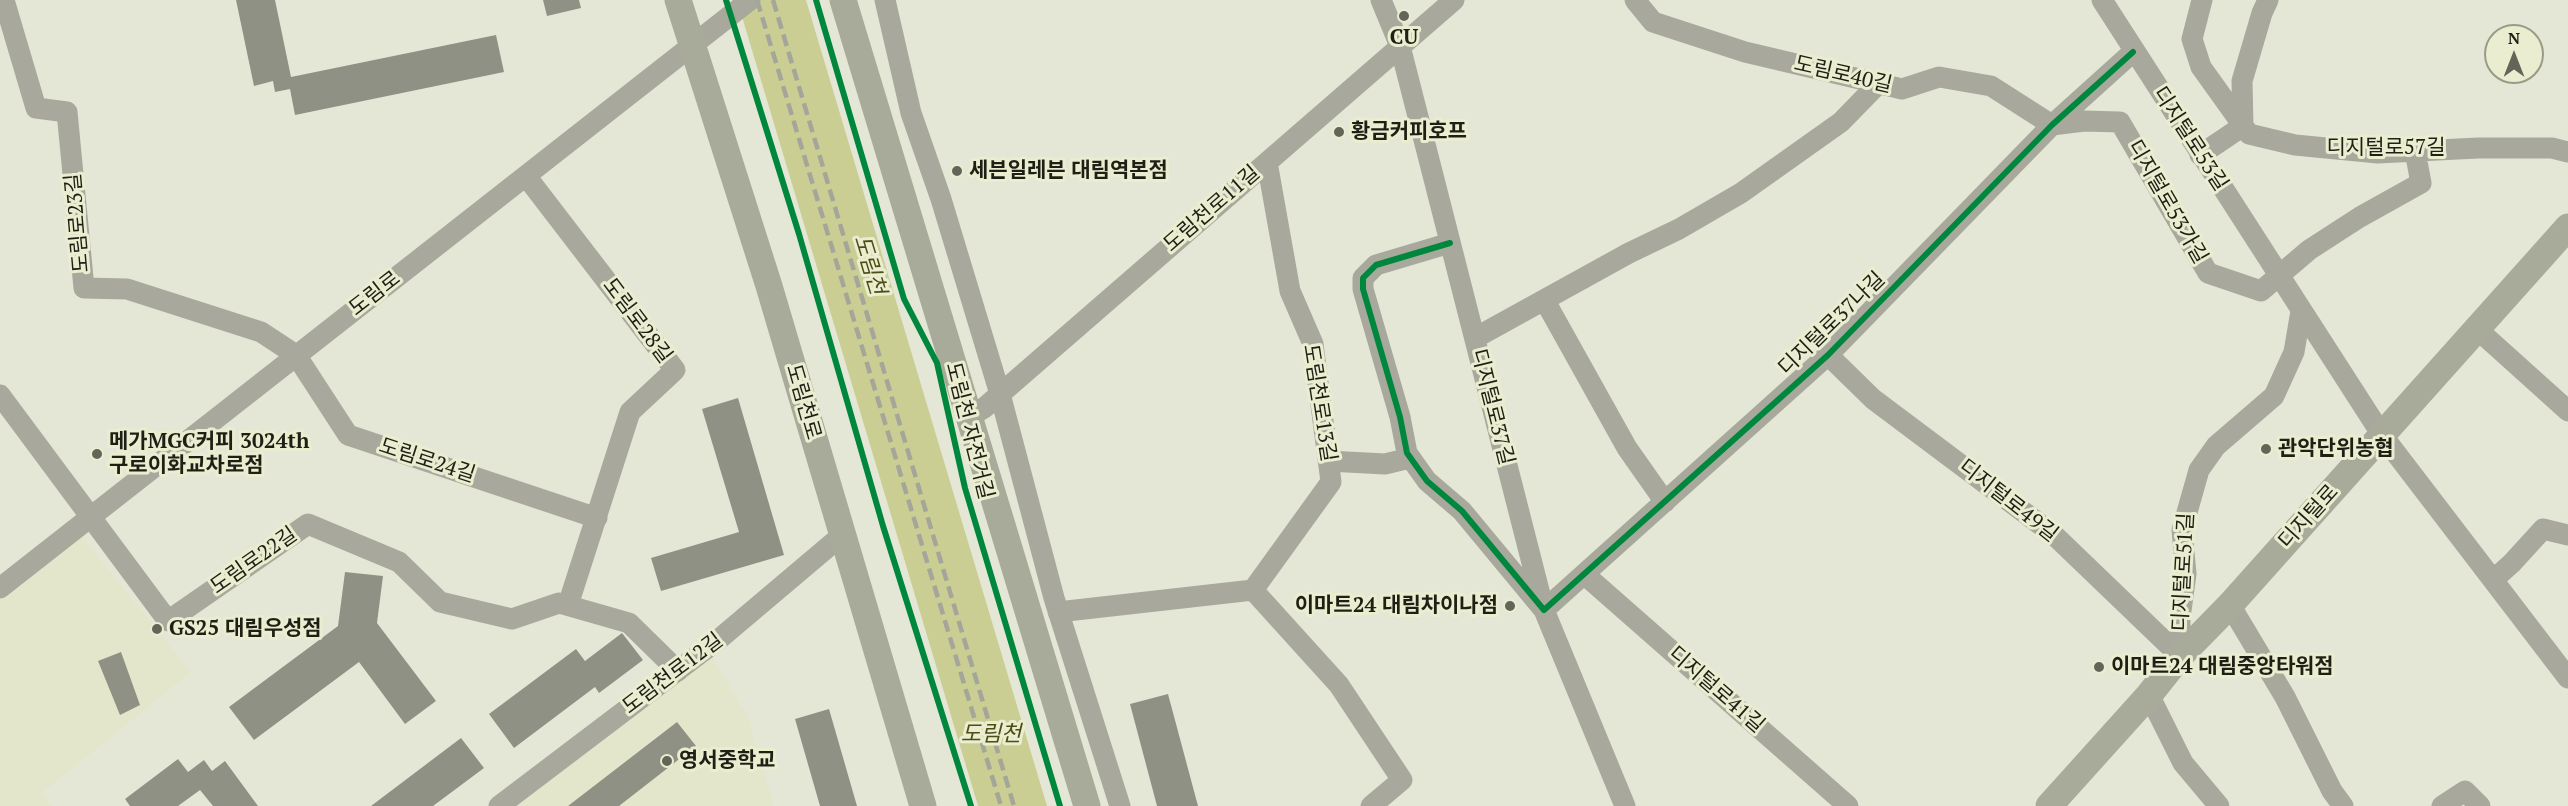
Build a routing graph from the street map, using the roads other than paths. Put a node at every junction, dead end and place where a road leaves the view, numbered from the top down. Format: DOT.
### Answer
graph roads {
  1 [pos="4,0"];
  2 [pos="678,0"];
  3 [pos="750,0"];
  4 [pos="843,0"];
  5 [pos="885,0"];
  6 [pos="1381,0"];
  7 [pos="1454,0"];
  8 [pos="1635,0"];
  9 [pos="2102,0"];
  10 [pos="2202,0"];
  11 [pos="2268,0"];
  12 [pos="698,41"];
  13 [pos="1400,46"];
  14 [pos="2133,52"];
  15 [pos="1879,84"];
  16 [pos="2052,125"];
  17 [pos="2243,126"];
  18 [pos="2415,151"];
  19 [pos="2568,152"];
  20 [pos="2200,155"];
  21 [pos="1267,162"];
  22 [pos="526,176"];
  23 [pos="2568,227"];
  24 [pos="1450,243"];
  25 [pos="2279,277"];
  26 [pos="1545,301"];
  27 [pos="2301,311"];
  28 [pos="2477,329"];
  29 [pos="1474,338"];
  30 [pos="296,355"];
  31 [pos="1828,355"];
  32 [pos="1000,394"];
  33 [pos="0,395"];
  34 [pos="2568,411"];
  35 [pos="969,417"];
  36 [pos="2382,435"];
  37 [pos="1410,458"];
  38 [pos="1328,461"];
  39 [pos="1665,501"];
  40 [pos="91,516"];
  41 [pos="597,518"];
  42 [pos="2568,535"];
  43 [pos="841,536"];
  44 [pos="1584,574"];
  45 [pos="2493,580"];
  46 [pos="1,586"];
  47 [pos="1254,590"];
  48 [pos="568,605"];
  49 [pos="2230,605"];
  50 [pos="1544,610"];
  51 [pos="1058,612"];
  52 [pos="2180,656"];
  53 [pos="678,671"];
  54 [pos="2568,678"];
  55 [pos="2149,695"];
  56 [pos="499,806"];
  57 [pos="922,806"];
  58 [pos="1087,806"];
  59 [pos="1120,806"];
  60 [pos="1371,806"];
  61 [pos="1625,806"];
  62 [pos="1848,806"];
  63 [pos="2049,806"];
  64 [pos="2219,806"];
  65 [pos="2343,806"];
  66 [pos="2442,806"];
  67 [pos="2480,806"];
  1 -- 30 [label="street, 도림로23길"];
  2 -- 12 [label="main road, 도림천로"];
  3 -- 12 [label="street, 도림로"];
  4 -- 35 [label="main road"];
  5 -- 32 [label="street"];
  6 -- 13 [label="street, 디지털로37길"];
  7 -- 13 [label="street, 도림천로11길"];
  8 -- 15 [label="street, 도림로40길"];
  9 -- 14 [label="street, 디지털로53길"];
  10 -- 17 [label="street, 디지털로57길"];
  11 -- 17 [label="street"];
  12 -- 22 [label="street, 도림로"];
  12 -- 43 [label="main road, 도림천로"];
  13 -- 21 [label="street, 도림천로11길"];
  13 -- 24 [label="street, 디지털로37길"];
  14 -- 16 [label="street, 디지털로37나길"];
  14 -- 20 [label="street, 디지털로53길"];
  15 -- 16 [label="street, 도림로40길"];
  15 -- 26 [label="street"];
  16 -- 25 [label="street, 디지털로53가길"];
  16 -- 31 [label="street, 디지털로37나길"];
  17 -- 18 [label="street, 디지털로57길"];
  17 -- 20 [label="street"];
  18 -- 19 [label="street, 디지털로57길"];
  18 -- 25 [label="street"];
  20 -- 25 [label="street, 디지털로53길"];
  21 -- 32 [label="street, 도림천로11길"];
  21 -- 38 [label="street, 도림천로13길"];
  22 -- 30 [label="street, 도림로"];
  22 -- 41 [label="street, 도림로28길"];
  23 -- 28 [label="main road, 디지털로"];
  24 -- 29 [label="street, 디지털로37길"];
  24 -- 37 [label="street"];
  25 -- 27 [label="street, 디지털로53길"];
  26 -- 29 [label="street"];
  26 -- 39 [label="street"];
  27 -- 36 [label="street, 디지털로53길"];
  27 -- 52 [label="street, 디지털로51길"];
  28 -- 34 [label="street"];
  28 -- 36 [label="main road, 디지털로"];
  29 -- 50 [label="street, 디지털로37길"];
  30 -- 40 [label="street, 도림로"];
  30 -- 41 [label="street, 도림로24길"];
  31 -- 39 [label="street, 디지털로37나길"];
  31 -- 52 [label="street, 디지털로49길"];
  32 -- 35 [label="street, 도림천로11길"];
  32 -- 51 [label="street"];
  33 -- 40 [label="street"];
  35 -- 58 [label="main road"];
  36 -- 45 [label="street, 디지털로53길"];
  36 -- 49 [label="main road, 디지털로"];
  37 -- 38 [label="street"];
  37 -- 50 [label="street"];
  38 -- 47 [label="street, 도림천로13길"];
  39 -- 44 [label="street, 디지털로37나길"];
  40 -- 46 [label="street, 도림로"];
  40 -- 48 [label="street, 도림로22길"];
  41 -- 48 [label="street, 도림로28길"];
  42 -- 45 [label="street"];
  43 -- 53 [label="street, 도림천로12길"];
  43 -- 57 [label="main road, 도림천로"];
  44 -- 50 [label="street, 디지털로37나길"];
  44 -- 62 [label="street, 디지털로41길"];
  45 -- 54 [label="street, 디지털로53길"];
  47 -- 51 [label="street"];
  47 -- 60 [label="street"];
  48 -- 53 [label="street, 도림로22길"];
  49 -- 52 [label="main road, 디지털로"];
  49 -- 65 [label="street"];
  50 -- 61 [label="street, 디지털로37길"];
  51 -- 59 [label="street"];
  52 -- 55 [label="main road, 디지털로"];
  53 -- 56 [label="street, 도림천로12길"];
  55 -- 63 [label="main road, 디지털로"];
  55 -- 64 [label="street"];
  66 -- 67 [label="street"];
}
